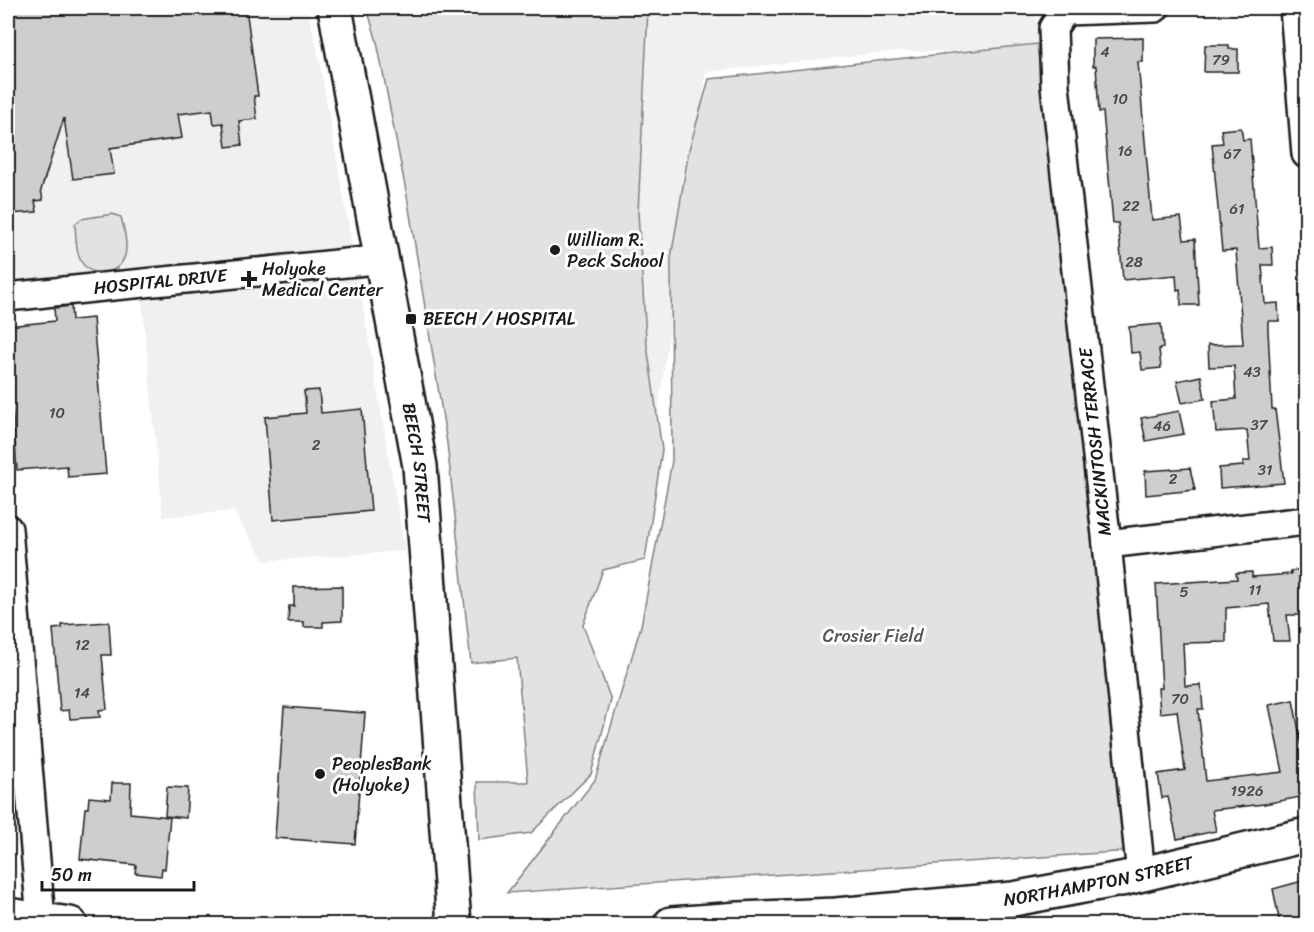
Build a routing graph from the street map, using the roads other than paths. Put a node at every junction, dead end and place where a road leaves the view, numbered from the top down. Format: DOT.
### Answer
graph roads {
  1 [pos="335,8"];
  2 [pos="1155,8"];
  3 [pos="1294,8"];
  4 [pos="1306,154"];
  5 [pos="383,259"];
  6 [pos="8,297"];
  7 [pos="1306,521"];
  8 [pos="8,529"];
  9 [pos="1107,544"];
  10 [pos="1306,835"];
  11 [pos="1141,875"];
  12 [pos="8,915"];
  13 [pos="55,922"];
  14 [pos="711,923"];
  15 [pos="454,924"];
  16 [pos="671,924"];
  1 -- 5 [label="main road, BEECH STREET"];
  2 -- 9 [label="street, MACKINTOSH TERRACE"];
  3 -- 4 [label="street"];
  5 -- 6 [label="street, HOSPITAL DRIVE"];
  5 -- 15 [label="main road, BEECH STREET"];
  7 -- 9 [label="street"];
  8 -- 13 [label="street"];
  9 -- 11 [label="street, MACKINTOSH TERRACE"];
  10 -- 11 [label="main road, NORTHAMPTON STREET"];
  11 -- 14 [label="main road, NORTHAMPTON STREET"];
  12 -- 13 [label="main road"];
  14 -- 16 [label="main road, NORTHAMPTON STREET"];
}
